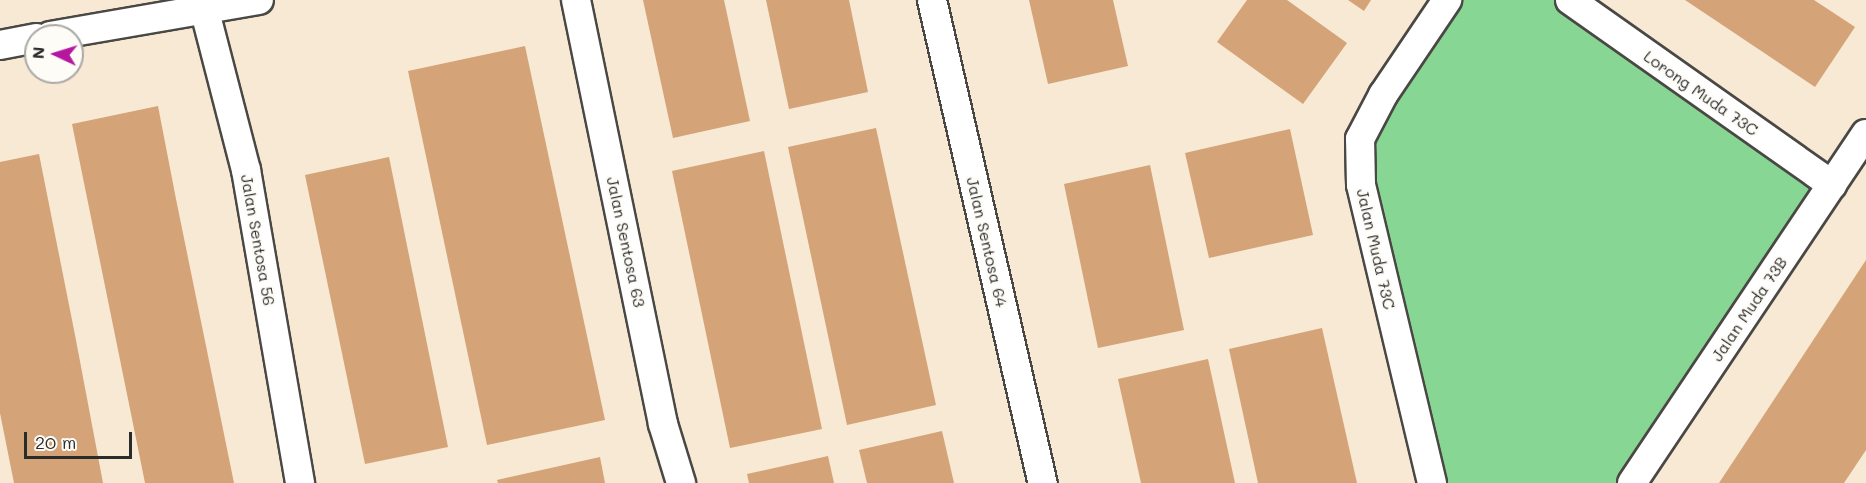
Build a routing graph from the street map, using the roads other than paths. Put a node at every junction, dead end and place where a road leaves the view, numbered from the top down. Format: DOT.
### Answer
graph roads {
  1 [pos="259,0"];
  2 [pos="576,0"];
  3 [pos="932,0"];
  4 [pos="1447,0"];
  5 [pos="1570,0"];
  6 [pos="203,5"];
  7 [pos="84,29"];
  8 [pos="24,40"];
  9 [pos="0,45"];
  10 [pos="1866,134"];
  11 [pos="1832,185"];
  12 [pos="300,483"];
  13 [pos="681,483"];
  14 [pos="1043,483"];
  15 [pos="1432,483"];
  16 [pos="1632,483"];
  1 -- 6 [label="street"];
  2 -- 13 [label="street, Jalan Sentosa 63"];
  3 -- 14 [label="street, Jalan Sentosa 64"];
  4 -- 15 [label="street, Jalan Muda 73C"];
  5 -- 11 [label="street, Lorong Muda 73C"];
  6 -- 7 [label="street"];
  6 -- 12 [label="street, Jalan Sentosa 56"];
  8 -- 9 [label="street"];
  10 -- 11 [label="street, Jalan Muda 73B"];
  11 -- 16 [label="street, Jalan Muda 73B"];
}
